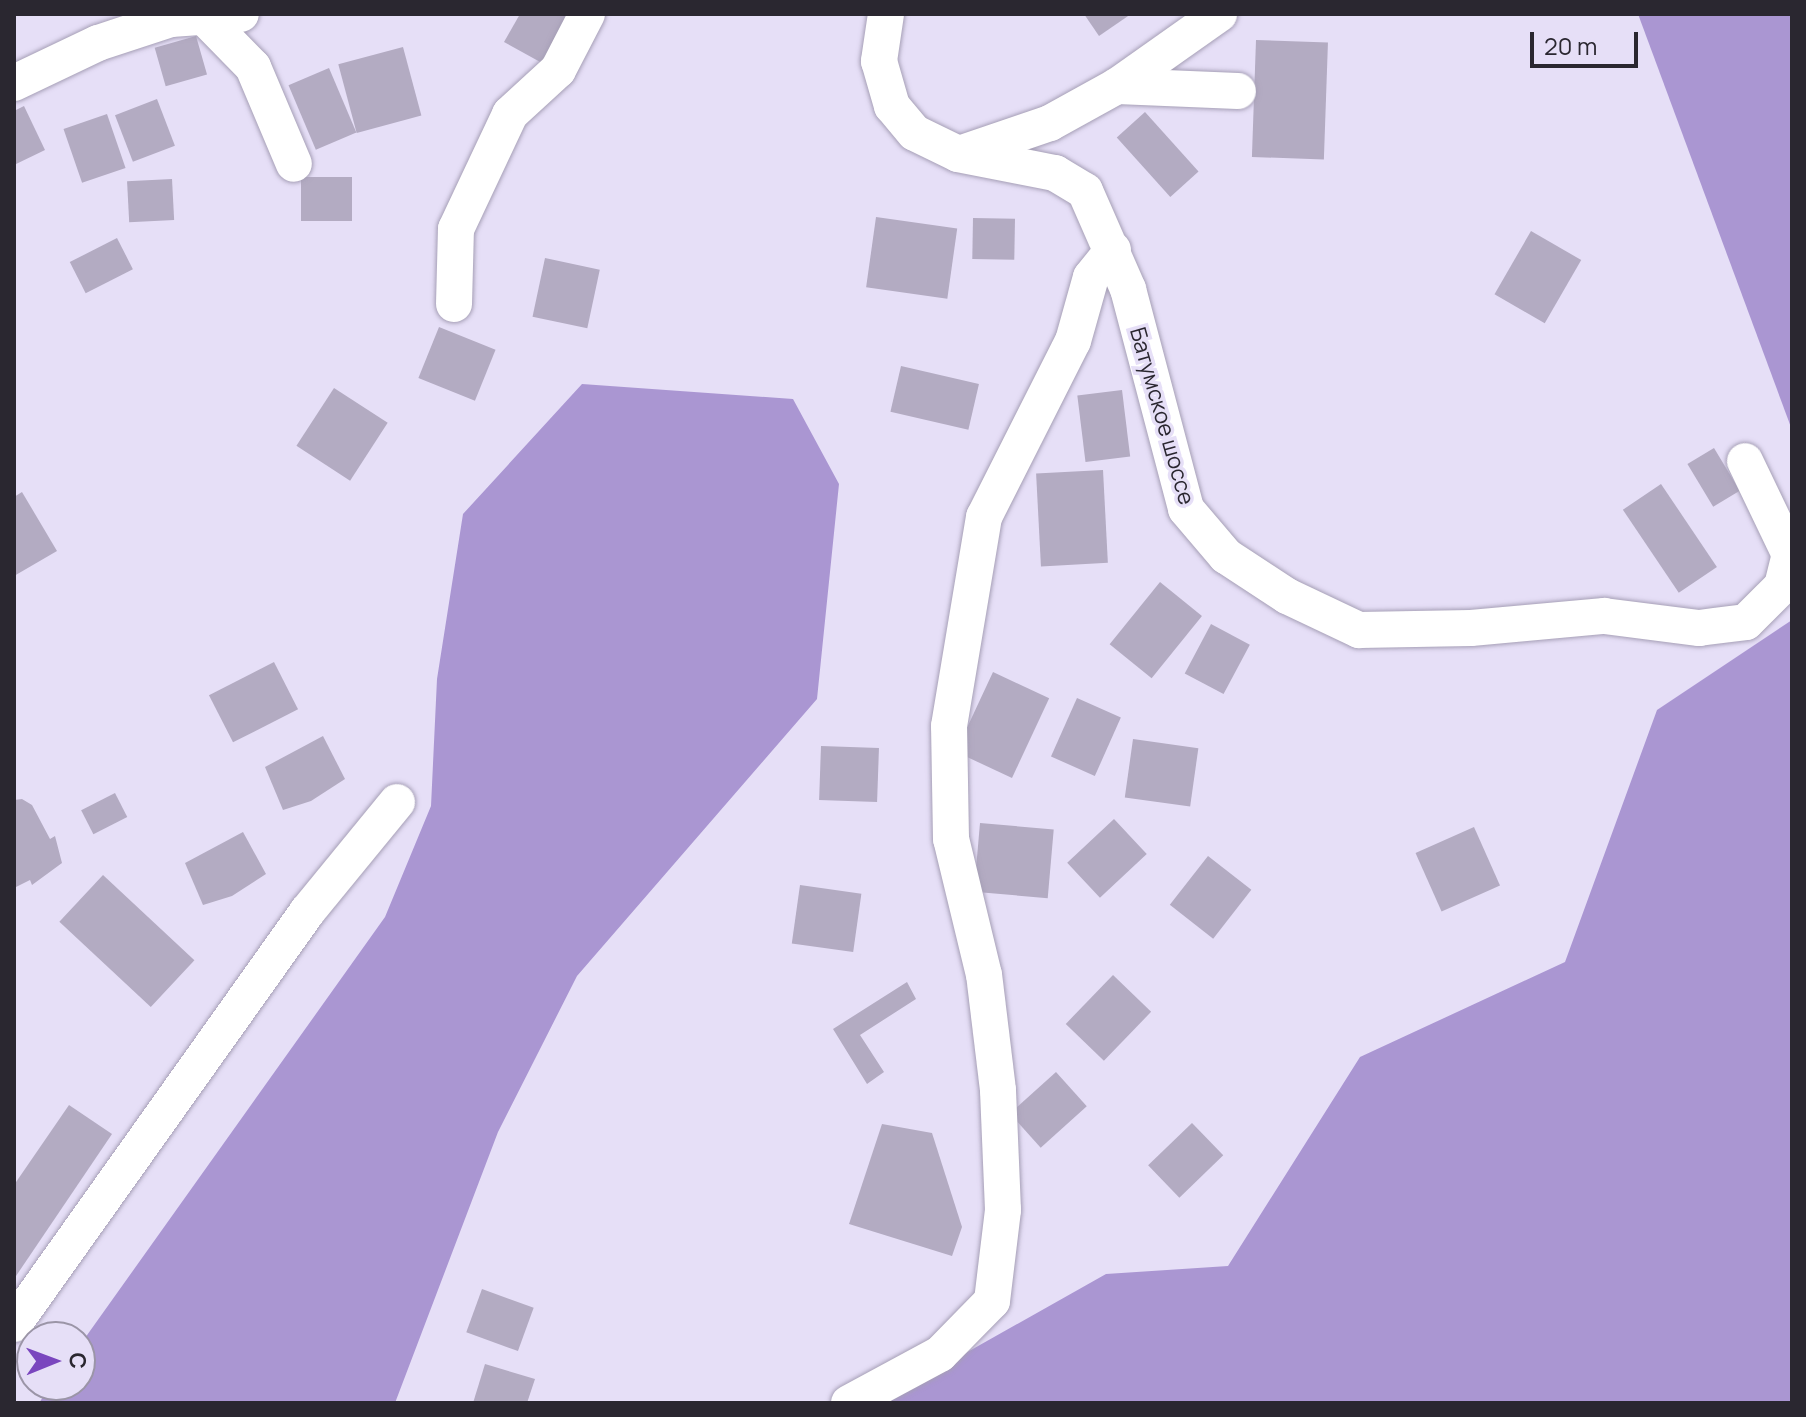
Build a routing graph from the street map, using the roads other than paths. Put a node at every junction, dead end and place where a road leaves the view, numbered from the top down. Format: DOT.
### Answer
graph roads {
  1 [pos="241,14"];
  2 [pos="587,14"];
  3 [pos="886,14"];
  4 [pos="1219,14"];
  5 [pos="182,17"];
  6 [pos="14,83"];
  7 [pos="1117,86"];
  8 [pos="1238,91"];
  9 [pos="958,154"];
  10 [pos="294,164"];
  11 [pos="1113,250"];
  12 [pos="454,304"];
  13 [pos="1745,461"];
  14 [pos="397,802"];
  15 [pos="14,1324"];
  16 [pos="849,1403"];
  1 -- 5 [label="street"];
  2 -- 12 [label="street"];
  3 -- 9 [label="street, Батумское шоссе"];
  4 -- 7 [label="street"];
  5 -- 6 [label="street"];
  5 -- 10 [label="street"];
  7 -- 8 [label="street"];
  7 -- 9 [label="street"];
  9 -- 11 [label="street, Батумское шоссе"];
  11 -- 13 [label="street, Батумское шоссе"];
  11 -- 16 [label="street"];
  14 -- 15 [label="street"];
}
